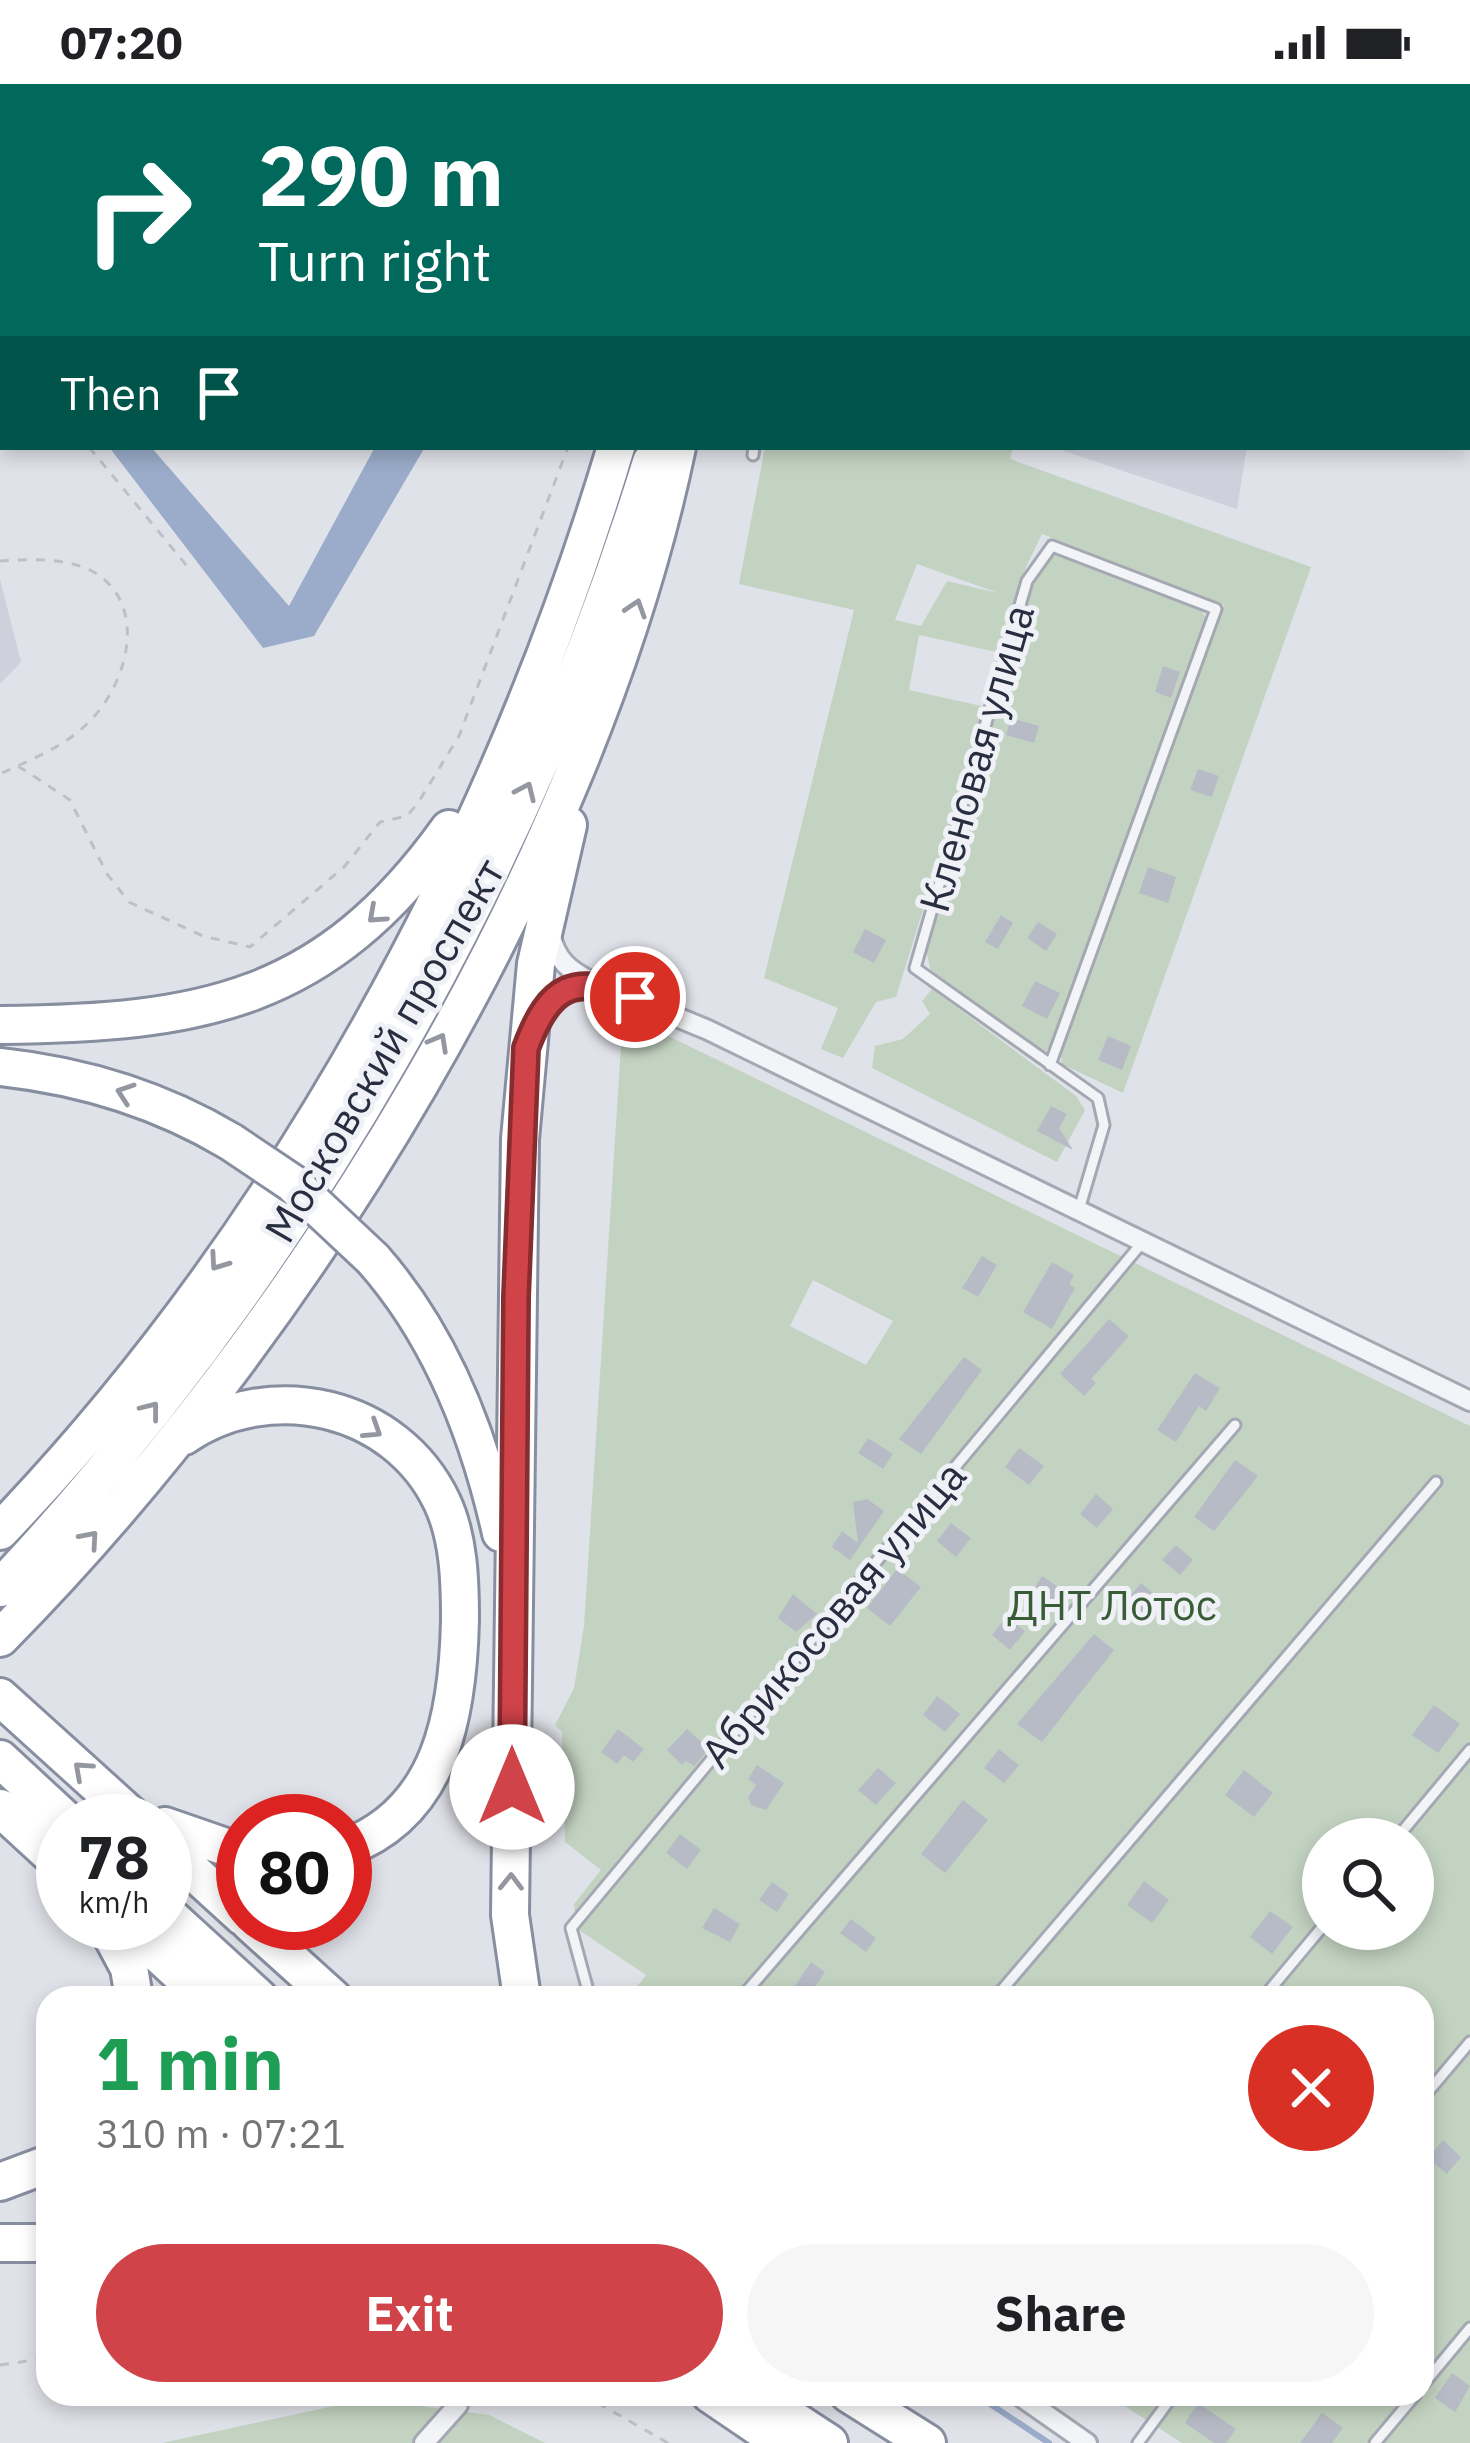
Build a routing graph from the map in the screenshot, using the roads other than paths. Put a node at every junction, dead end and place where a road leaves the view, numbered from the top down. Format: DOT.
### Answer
graph roads {
  1 [pos="615,450"];
  2 [pos="655,450"];
  3 [pos="676,450"];
  4 [pos="596,718"];
  5 [pos="518,719"];
  6 [pos="550,895"];
  7 [pos="592,982"];
  8 [pos="0,1025"];
  9 [pos="526,1048"];
  10 [pos="1050,1065"];
  11 [pos="0,1067"];
  12 [pos="1078,1213"];
  13 [pos="1142,1244"];
  14 [pos="1470,1401"];
  15 [pos="1235,1425"];
  16 [pos="166,1448"];
  17 [pos="1436,1482"];
  18 [pos="0,1532"];
  19 [pos="0,1588"];
  20 [pos="514,1589"];
  21 [pos="0,1638"];
  22 [pos="0,1697"];
  23 [pos="1470,1750"];
  24 [pos="2,1761"];
  25 [pos="38,1794"];
  26 [pos="111,1794"];
  27 [pos="0,1808"];
  28 [pos="1413,1818"];
  29 [pos="372,1836"];
  30 [pos="36,1841"];
  31 [pos="192,1871"];
  32 [pos="216,1893"];
  33 [pos="192,1937"];
  34 [pos="119,1950"];
  35 [pos="154,1950"];
  36 [pos="279,1950"];
  37 [pos="1303,1950"];
  38 [pos="132,1986"];
  39 [pos="193,1986"];
  40 [pos="246,1986"];
  41 [pos="320,1986"];
  42 [pos="520,1986"];
  43 [pos="587,1986"];
  44 [pos="751,1986"];
  45 [pos="1005,1986"];
  46 [pos="1273,1986"];
  47 [pos="1470,2042"];
  48 [pos="1434,2084"];
  49 [pos="36,2168"];
  50 [pos="0,2182"];
  51 [pos="0,2243"];
  52 [pos="36,2243"];
  53 [pos="1470,2328"];
  54 [pos="1434,2372"];
  55 [pos="456,2406"];
  56 [pos="728,2406"];
  57 [pos="772,2406"];
  58 [pos="868,2406"];
  59 [pos="1034,2406"];
  60 [pos="1165,2406"];
  61 [pos="1406,2406"];
  62 [pos="424,2443"];
  63 [pos="782,2443"];
  64 [pos="829,2443"];
  65 [pos="927,2443"];
  66 [pos="1087,2443"];
  67 [pos="1138,2443"];
  68 [pos="1375,2443"];
  1 -- 5 [label="highway, Московский проспект"];
  19 -- 2 [label="highway, Московский проспект, one-way"];
  4 -- 3 [label="highway, one-way"];
  4 -- 6 [label="highway"];
  16 -- 4 [label="highway, one-way"];
  5 -- 8 [label="highway, one-way"];
  5 -- 18 [label="highway, Московский проспект, one-way"];
  6 -- 7 [label="street"];
  6 -- 9 [label="highway"];
  7 -- 9 [label="street"];
  7 -- 12 [label="street"];
  9 -- 20 [label="highway"];
  10 -- 10 [label="lane, Кленовая улица"];
  10 -- 12 [label="lane, Кленовая улица"];
  20 -- 11 [label="highway, one-way, bridge"];
  12 -- 13 [label="street"];
  13 -- 14 [label="street"];
  13 -- 43 [label="lane, Абрикосовая улица"];
  15 -- 44 [label="lane"];
  21 -- 16 [label="highway, one-way"];
  16 -- 29 [label="highway, one-way"];
  17 -- 45 [label="lane"];
  42 -- 20 [label="highway, one-way"];
  26 -- 22 [label="highway, one-way"];
  23 -- 28 [label="lane"];
  24 -- 25 [label="highway"];
  27 -- 30 [label="highway"];
  31 -- 32 [label="highway"];
  33 -- 40 [label="highway"];
  34 -- 38 [label="highway"];
  35 -- 39 [label="highway"];
  36 -- 41 [label="highway"];
  37 -- 46 [label="lane"];
  47 -- 48 [label="lane"];
  49 -- 50 [label="highway"];
  51 -- 52 [label="highway"];
  53 -- 54 [label="lane"];
  55 -- 62 [label="street"];
  56 -- 63 [label="highway"];
  57 -- 64 [label="highway"];
  58 -- 65 [label="highway"];
  59 -- 66 [label="street"];
  60 -- 67 [label="lane"];
  61 -- 68 [label="lane"];
}
